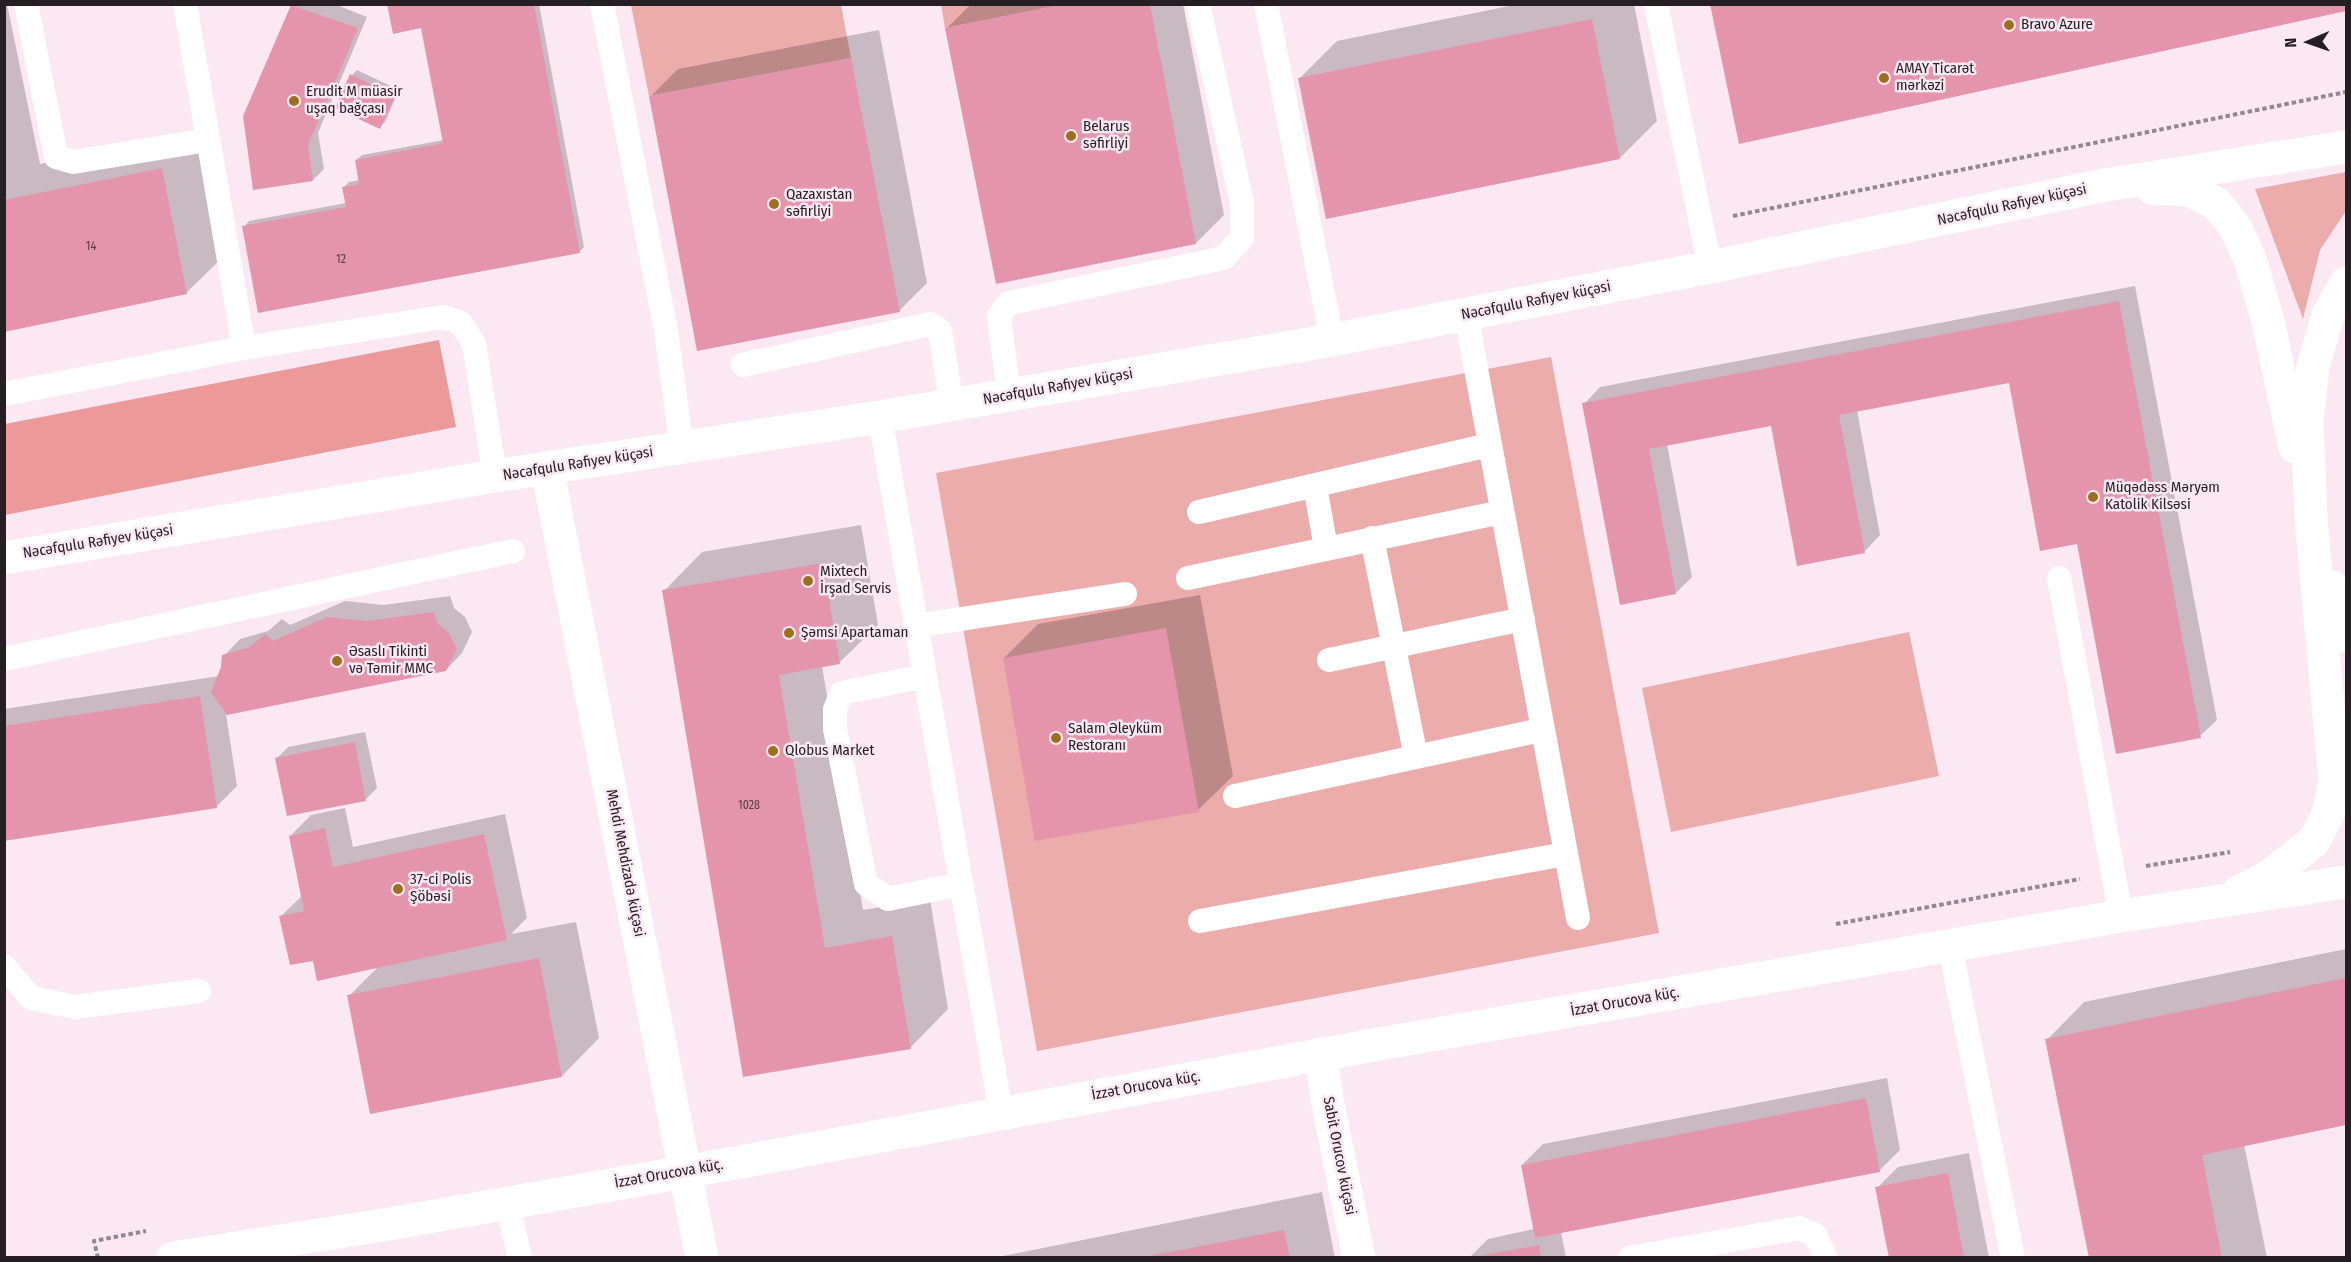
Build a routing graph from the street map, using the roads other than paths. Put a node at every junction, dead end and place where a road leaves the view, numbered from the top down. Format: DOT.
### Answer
graph roads {
  1 [pos="26,4"];
  2 [pos="185,4"];
  3 [pos="602,4"];
  4 [pos="1198,4"];
  5 [pos="1266,4"];
  6 [pos="1656,4"];
  7 [pos="208,140"];
  8 [pos="2346,147"];
  9 [pos="2105,185"];
  10 [pos="1710,267"];
  11 [pos="2346,284"];
  12 [pos="1466,315"];
  13 [pos="1332,340"];
  14 [pos="244,348"];
  15 [pos="743,365"];
  16 [pos="4,394"];
  17 [pos="1009,395"];
  18 [pos="952,405"];
  19 [pos="880,417"];
  20 [pos="1489,445"];
  21 [pos="682,448"];
  22 [pos="547,468"];
  23 [pos="495,476"];
  24 [pos="1314,486"];
  25 [pos="1199,512"];
  26 [pos="1502,512"];
  27 [pos="2311,518"];
  28 [pos="1372,538"];
  29 [pos="1326,548"];
  30 [pos="513,551"];
  31 [pos="4,558"];
  32 [pos="1188,578"];
  33 [pos="2059,578"];
  34 [pos="1125,594"];
  35 [pos="1522,619"];
  36 [pos="915,626"];
  37 [pos="2346,632"];
  38 [pos="1393,646"];
  39 [pos="4,659"];
  40 [pos="1329,660"];
  41 [pos="925,676"];
  42 [pos="1541,730"];
  43 [pos="1416,757"];
  44 [pos="1234,796"];
  45 [pos="1565,854"];
  46 [pos="2346,882"];
  47 [pos="961,884"];
  48 [pos="2222,901"];
  49 [pos="2121,916"];
  50 [pos="1578,918"];
  51 [pos="1200,921"];
  52 [pos="1950,947"];
  53 [pos="4,966"];
  54 [pos="199,991"];
  55 [pos="1321,1054"];
  56 [pos="1002,1112"];
  57 [pos="685,1170"];
  58 [pos="507,1202"];
  59 [pos="173,1257"];
  60 [pos="520,1257"];
  61 [pos="702,1257"];
  62 [pos="1359,1257"];
  63 [pos="1630,1257"];
  64 [pos="1826,1257"];
  65 [pos="2013,1257"];
  1 -- 7 [label="lane"];
  2 -- 7 [label="lane"];
  3 -- 21 [label="lane"];
  4 -- 17 [label="lane"];
  5 -- 13 [label="lane"];
  6 -- 10 [label="lane"];
  7 -- 14 [label="lane"];
  8 -- 9 [label="main road"];
  9 -- 10 [label="main road, Nəcəfqulu Rəfiyev küçəsi"];
  9 -- 27 [label="main road"];
  10 -- 12 [label="main road, Nəcəfqulu Rəfiyev küçəsi"];
  11 -- 27 [label="main road"];
  12 -- 13 [label="main road, Nəcəfqulu Rəfiyev küçəsi"];
  12 -- 20 [label="lane"];
  13 -- 17 [label="main road, Nəcəfqulu Rəfiyev küçəsi"];
  14 -- 16 [label="lane"];
  14 -- 23 [label="lane"];
  15 -- 18 [label="lane"];
  17 -- 18 [label="main road, Nəcəfqulu Rəfiyev küçəsi"];
  18 -- 19 [label="main road, Nəcəfqulu Rəfiyev küçəsi"];
  19 -- 21 [label="main road, Nəcəfqulu Rəfiyev küçəsi"];
  19 -- 36 [label="lane"];
  20 -- 24 [label="lane"];
  20 -- 26 [label="lane"];
  21 -- 22 [label="main road, Nəcəfqulu Rəfiyev küçəsi"];
  22 -- 23 [label="main road, Nəcəfqulu Rəfiyev küçəsi"];
  22 -- 57 [label="main road, Mehdi Mehdizadə küçəsi"];
  23 -- 31 [label="main road, Nəcəfqulu Rəfiyev küçəsi"];
  24 -- 25 [label="lane"];
  24 -- 29 [label="lane"];
  26 -- 28 [label="lane"];
  26 -- 35 [label="lane"];
  27 -- 37 [label="main road"];
  27 -- 48 [label="main road"];
  28 -- 29 [label="lane"];
  28 -- 38 [label="lane"];
  29 -- 32 [label="lane"];
  30 -- 39 [label="lane"];
  33 -- 49 [label="lane"];
  34 -- 36 [label="lane"];
  35 -- 38 [label="lane"];
  35 -- 42 [label="lane"];
  36 -- 41 [label="lane"];
  38 -- 40 [label="lane"];
  38 -- 43 [label="lane"];
  41 -- 47 [label="lane"];
  41 -- 47 [label="lane"];
  42 -- 43 [label="lane"];
  42 -- 45 [label="lane"];
  43 -- 44 [label="lane"];
  45 -- 50 [label="lane"];
  45 -- 51 [label="lane"];
  46 -- 48 [label="main road, İzzət Orucova küç."];
  47 -- 56 [label="lane"];
  48 -- 49 [label="main road, İzzət Orucova küç."];
  49 -- 52 [label="main road, İzzət Orucova küç."];
  52 -- 55 [label="main road, İzzət Orucova küç."];
  52 -- 65 [label="lane"];
  53 -- 54 [label="lane"];
  55 -- 56 [label="main road, İzzət Orucova küç."];
  55 -- 62 [label="main road, Sabit Orucov küçəsi"];
  56 -- 57 [label="main road, İzzət Orucova küç."];
  57 -- 58 [label="main road, İzzət Orucova küç."];
  57 -- 61 [label="main road, Mehdi Mehdizadə küçəsi"];
  58 -- 59 [label="main road, İzzət Orucova küç."];
  58 -- 60 [label="lane"];
  63 -- 64 [label="lane"];
}
